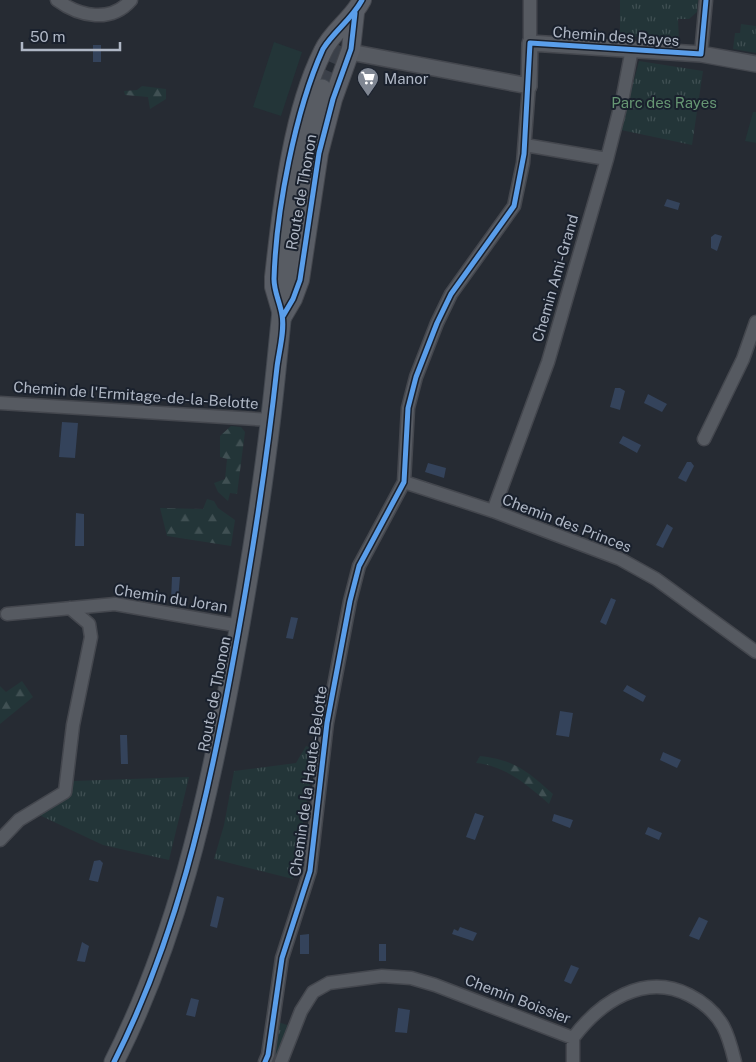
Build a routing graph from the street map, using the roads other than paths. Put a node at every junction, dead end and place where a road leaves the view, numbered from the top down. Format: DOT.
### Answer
graph roads {
  1 [pos="58,0"];
  2 [pos="132,0"];
  3 [pos="530,0"];
  4 [pos="706,0"];
  5 [pos="359,6"];
  6 [pos="530,43"];
  7 [pos="326,44"];
  8 [pos="632,49"];
  9 [pos="350,52"];
  10 [pos="701,54"];
  11 [pos="756,64"];
  12 [pos="529,86"];
  13 [pos="322,89"];
  14 [pos="525,144"];
  15 [pos="607,159"];
  16 [pos="283,316"];
  17 [pos="756,322"];
  18 [pos="0,402"];
  19 [pos="271,420"];
  20 [pos="704,439"];
  21 [pos="404,482"];
  22 [pos="493,511"];
  23 [pos="70,608"];
  24 [pos="7,614"];
  25 [pos="240,626"];
  26 [pos="756,652"];
  27 [pos="0,840"];
  28 [pos="573,1038"];
  29 [pos="114,1062"];
  30 [pos="265,1062"];
  31 [pos="281,1062"];
  32 [pos="573,1062"];
  33 [pos="735,1062"];
  1 -- 2 [label="street"];
  3 -- 6 [label="street"];
  4 -- 10 [label="street"];
  5 -- 7 [label="main road, Route de Thonon"];
  5 -- 9 [label="main road, Route de Thonon"];
  6 -- 8 [label="street, Chemin des Rayes"];
  6 -- 12 [label="street"];
  7 -- 9 [label="main road"];
  7 -- 16 [label="main road, Route de Thonon"];
  8 -- 10 [label="street, Chemin des Rayes"];
  8 -- 15 [label="street, Chemin Ami-Grand"];
  9 -- 12 [label="street"];
  9 -- 16 [label="main road, Route de Thonon"];
  10 -- 11 [label="street, Chemin des Rayes"];
  12 -- 14 [label="street"];
  13 -- 16 [label="main road"];
  14 -- 15 [label="street"];
  14 -- 21 [label="street"];
  15 -- 22 [label="street, Chemin Ami-Grand"];
  16 -- 19 [label="main road, Route de Thonon"];
  17 -- 20 [label="street"];
  18 -- 19 [label="street, Chemin de l'Ermitage-de-la-Belotte"];
  19 -- 25 [label="main road, Route de Thonon"];
  21 -- 22 [label="street, Chemin des Princes"];
  21 -- 30 [label="street, Chemin de la Haute-Belotte"];
  22 -- 26 [label="street, Chemin des Princes"];
  23 -- 24 [label="street, Chemin du Joran"];
  23 -- 25 [label="street, Chemin du Joran"];
  23 -- 27 [label="street"];
  25 -- 29 [label="main road, Route de Thonon"];
  28 -- 31 [label="street, Chemin Boissier"];
  28 -- 32 [label="street"];
  28 -- 33 [label="street, Chemin Boissier"];
}
